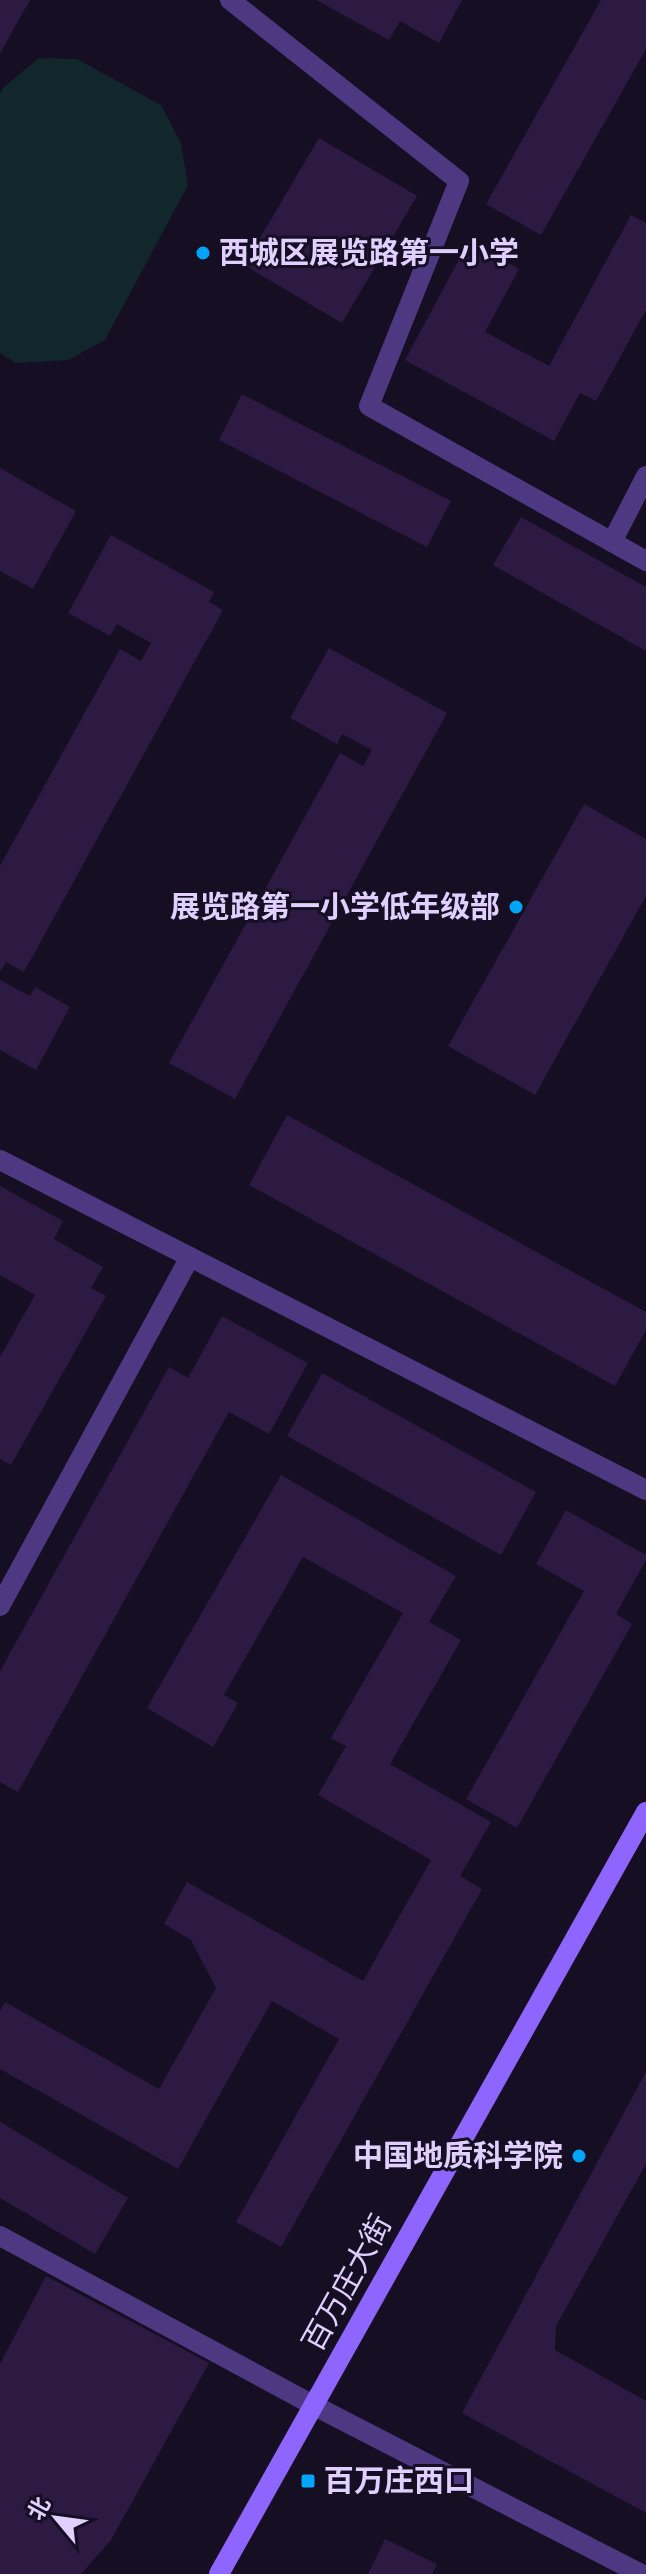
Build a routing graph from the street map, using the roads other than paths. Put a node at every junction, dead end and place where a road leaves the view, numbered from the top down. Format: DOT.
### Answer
graph roads {
  1 [pos="230,0"];
  2 [pos="646,476"];
  3 [pos="612,542"];
  4 [pos="646,561"];
  5 [pos="0,1160"];
  6 [pos="190,1257"];
  7 [pos="646,1490"];
  8 [pos="0,1606"];
  9 [pos="646,1812"];
  10 [pos="0,2236"];
  11 [pos="313,2405"];
  12 [pos="219,2574"];
  13 [pos="641,2574"];
  1 -- 3 [label="street"];
  2 -- 3 [label="street"];
  3 -- 4 [label="street"];
  5 -- 6 [label="street"];
  6 -- 7 [label="street"];
  6 -- 8 [label="street"];
  9 -- 11 [label="main road, 百万庄大街"];
  10 -- 11 [label="street"];
  11 -- 12 [label="main road, 百万庄大街"];
  11 -- 13 [label="street"];
}
